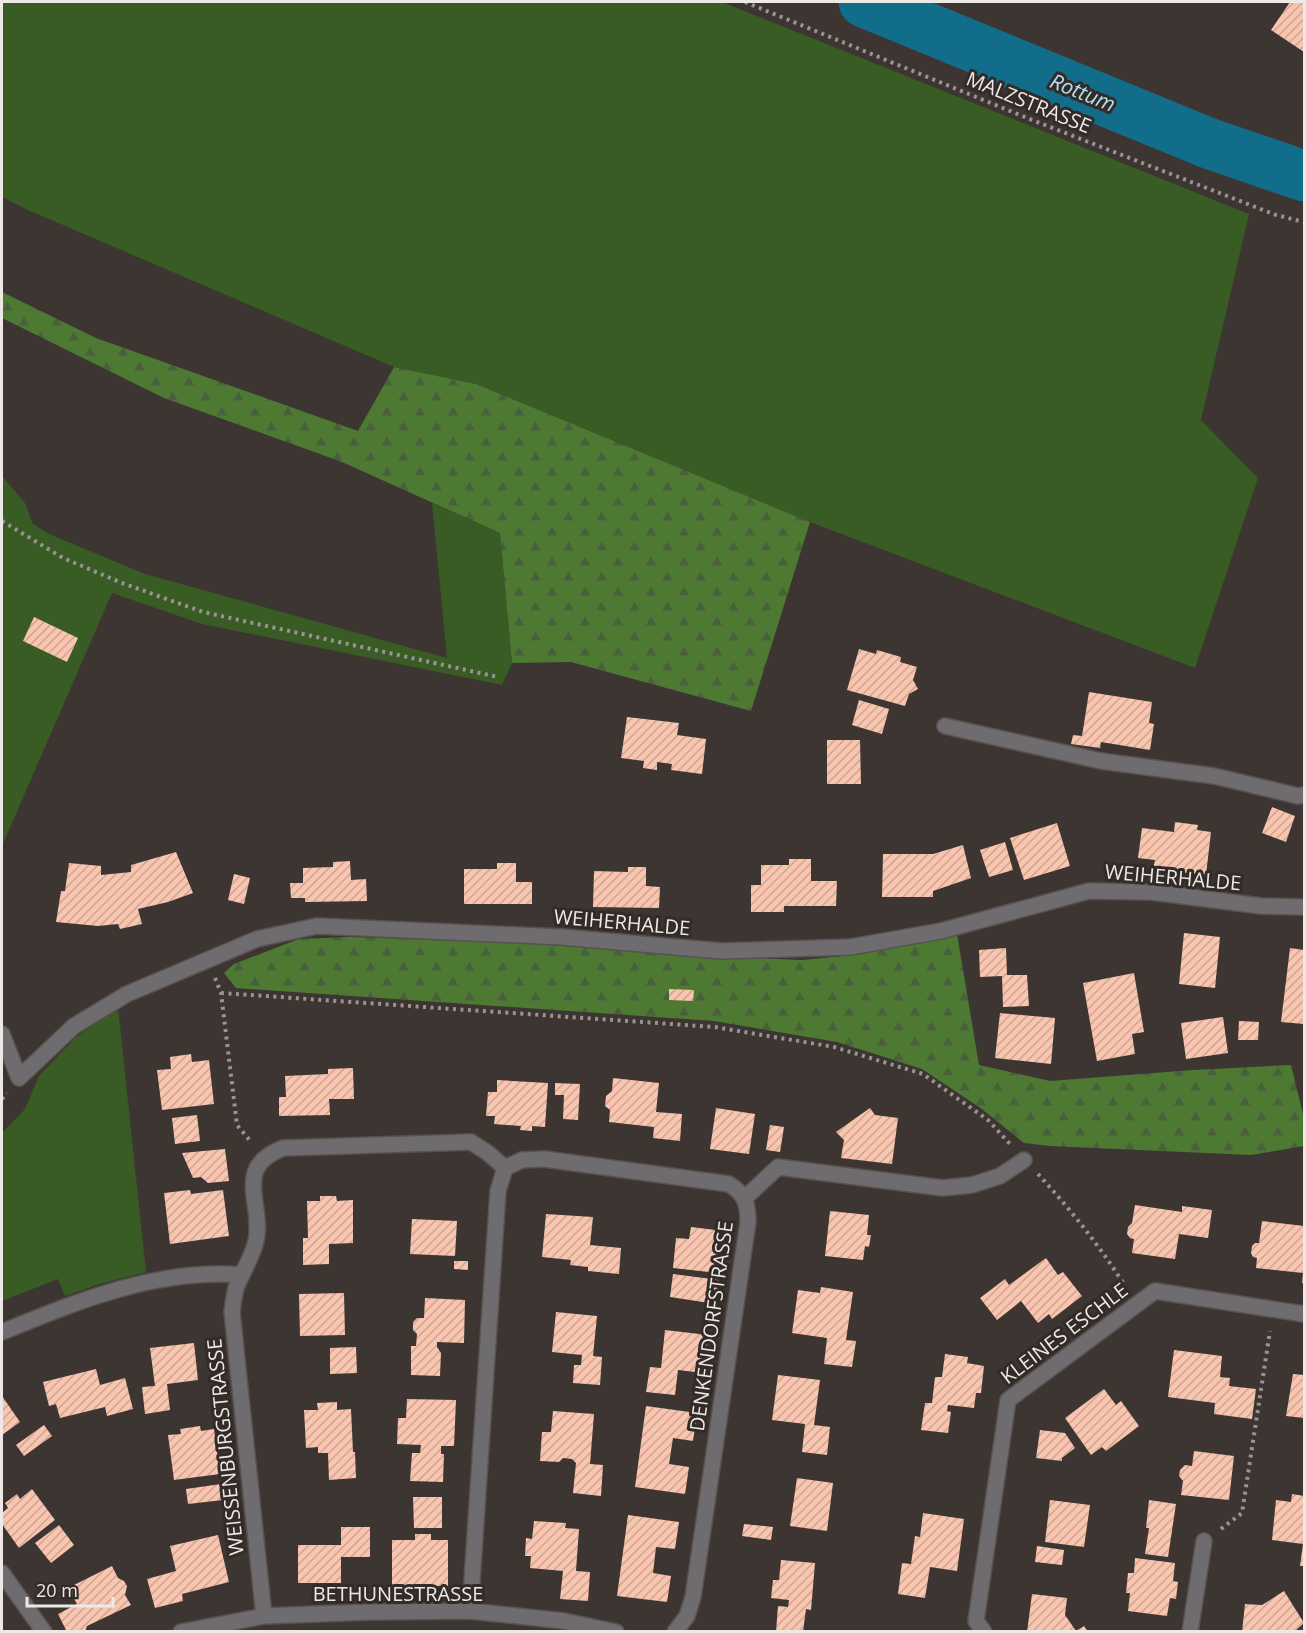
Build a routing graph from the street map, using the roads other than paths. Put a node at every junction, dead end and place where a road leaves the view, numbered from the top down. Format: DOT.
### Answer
graph roads {
  1 [pos="945,726"];
  2 [pos="1305,795"];
  3 [pos="1305,907"];
  4 [pos="2,1034"];
  5 [pos="1024,1160"];
  6 [pos="505,1168"];
  7 [pos="745,1198"];
  8 [pos="242,1275"];
  9 [pos="1305,1314"];
  10 [pos="2,1332"];
  11 [pos="1204,1541"];
  12 [pos="2,1573"];
  13 [pos="470,1611"];
  14 [pos="264,1616"];
  15 [pos="44,1632"];
  16 [pos="181,1632"];
  17 [pos="616,1632"];
  18 [pos="675,1632"];
  19 [pos="984,1632"];
  20 [pos="1190,1632"];
  1 -- 2 [label="street"];
  3 -- 4 [label="street, WEIHERHALDE"];
  5 -- 7 [label="street"];
  6 -- 7 [label="street, DENKENDORFSTRASSE"];
  6 -- 8 [label="street, WEISSENBURGSTRASSE"];
  6 -- 13 [label="street"];
  7 -- 18 [label="street, DENKENDORFSTRASSE"];
  8 -- 10 [label="street"];
  8 -- 14 [label="street, WEISSENBURGSTRASSE"];
  9 -- 19 [label="street, KLEINES ESCHLE"];
  11 -- 20 [label="street"];
  12 -- 15 [label="street"];
  13 -- 14 [label="street, BETHUNESTRASSE"];
  13 -- 17 [label="street, BETHUNESTRASSE"];
  14 -- 16 [label="street, BETHUNESTRASSE"];
}
